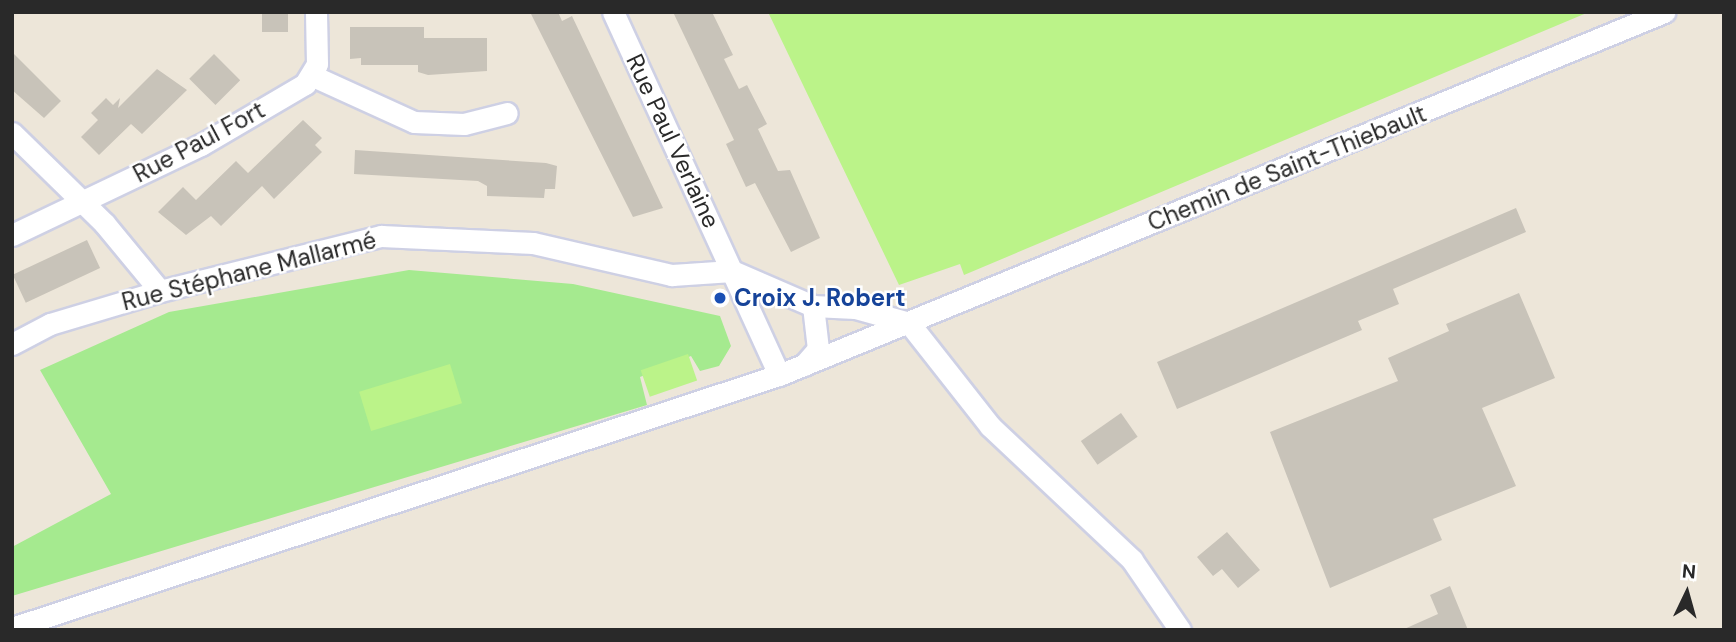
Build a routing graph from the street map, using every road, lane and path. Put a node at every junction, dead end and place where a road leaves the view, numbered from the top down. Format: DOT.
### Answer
graph roads {
  1 [pos="316,12"];
  2 [pos="612,12"];
  3 [pos="1664,12"];
  4 [pos="313,76"];
  5 [pos="507,113"];
  6 [pos="12,133"];
  7 [pos="81,202"];
  8 [pos="12,235"];
  9 [pos="732,271"];
  10 [pos="160,291"];
  11 [pos="813,306"];
  12 [pos="909,323"];
  13 [pos="12,344"];
  14 [pos="804,365"];
  15 [pos="779,375"];
  16 [pos="12,628"];
  17 [pos="1180,630"];
  1 -- 4 [label="street"];
  2 -- 9 [label="street, Rue Paul Verlaine"];
  3 -- 12 [label="street, Chemin de Saint-Thiebault"];
  4 -- 5 [label="street"];
  4 -- 7 [label="street, Rue Paul Fort"];
  6 -- 7 [label="street"];
  7 -- 8 [label="street, Rue Paul Fort"];
  7 -- 10 [label="street"];
  9 -- 10 [label="street, Rue Stéphane Mallarmé"];
  9 -- 11 [label="street, Rue Stéphane Mallarmé"];
  9 -- 15 [label="street, Rue Paul Verlaine"];
  10 -- 13 [label="street, Rue Stéphane Mallarmé"];
  11 -- 12 [label="street, Rue Stéphane Mallarmé"];
  11 -- 14 [label="street"];
  12 -- 14 [label="street, Chemin de Saint-Thiebault"];
  12 -- 17 [label="street"];
  14 -- 15 [label="street, Chemin de Saint-Thiebault"];
  15 -- 16 [label="street, Chemin de Saint-Thiebault"];
}
